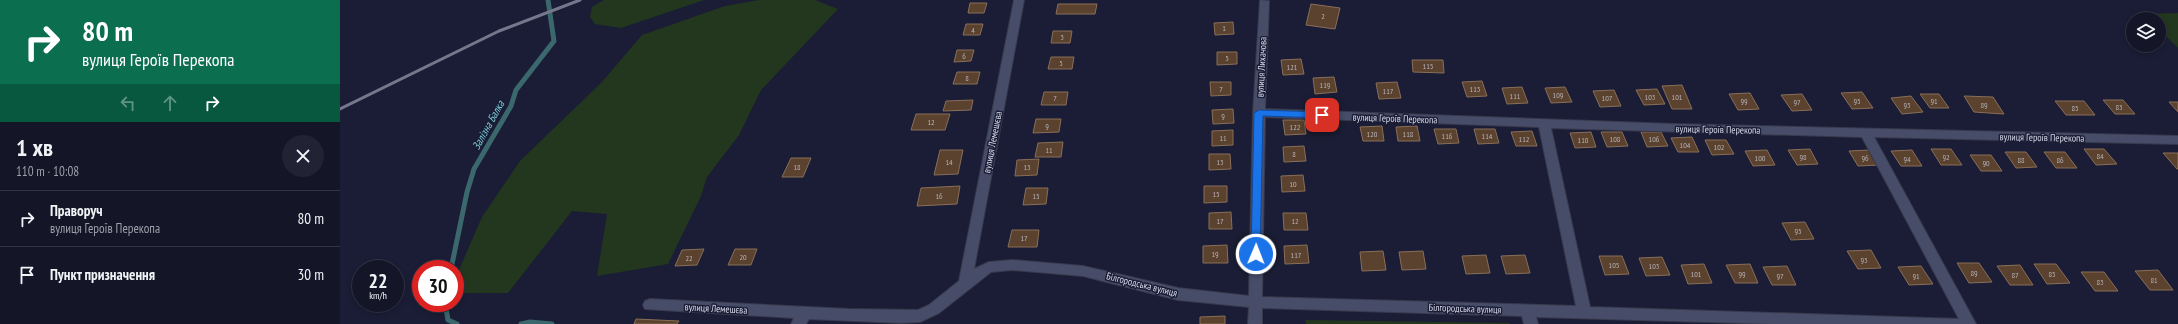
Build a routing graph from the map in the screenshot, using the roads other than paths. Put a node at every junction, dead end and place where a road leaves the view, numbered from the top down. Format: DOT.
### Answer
graph roads {
  1 [pos="1019,0"];
  2 [pos="1264,1"];
  3 [pos="1259,113"];
  4 [pos="1544,123"];
  5 [pos="1866,133"];
  6 [pos="2178,140"];
  7 [pos="977,274"];
  8 [pos="966,283"];
  9 [pos="1254,302"];
  10 [pos="650,305"];
  11 [pos="1528,310"];
  12 [pos="806,312"];
  13 [pos="1584,312"];
  14 [pos="798,324"];
  15 [pos="1255,324"];
  16 [pos="1531,324"];
  17 [pos="1958,324"];
  18 [pos="1969,324"];
  1 -- 8 [label="street, вулиця Лемешєва"];
  2 -- 3 [label="street, вулиця Лихачова"];
  3 -- 4 [label="street, вулиця Героїв Перекопа"];
  3 -- 9 [label="street, вулиця Лихачова"];
  4 -- 5 [label="street, вулиця Героїв Перекопа"];
  4 -- 13 [label="street"];
  5 -- 6 [label="street, вулиця Героїв Перекопа"];
  5 -- 18 [label="street"];
  7 -- 8 [label="street, вулиця Лемешєва"];
  7 -- 9 [label="street, Білгородська вулиця"];
  8 -- 12 [label="street, вулиця Лемешєва"];
  9 -- 11 [label="street, Білгородська вулиця"];
  9 -- 15 [label="street, вулиця Лихачова"];
  10 -- 12 [label="street, вулиця Лемешєва"];
  11 -- 13 [label="street, Білгородська вулиця"];
  11 -- 16 [label="street"];
  12 -- 14 [label="street"];
  13 -- 17 [label="street, Білгородська вулиця"];
}
